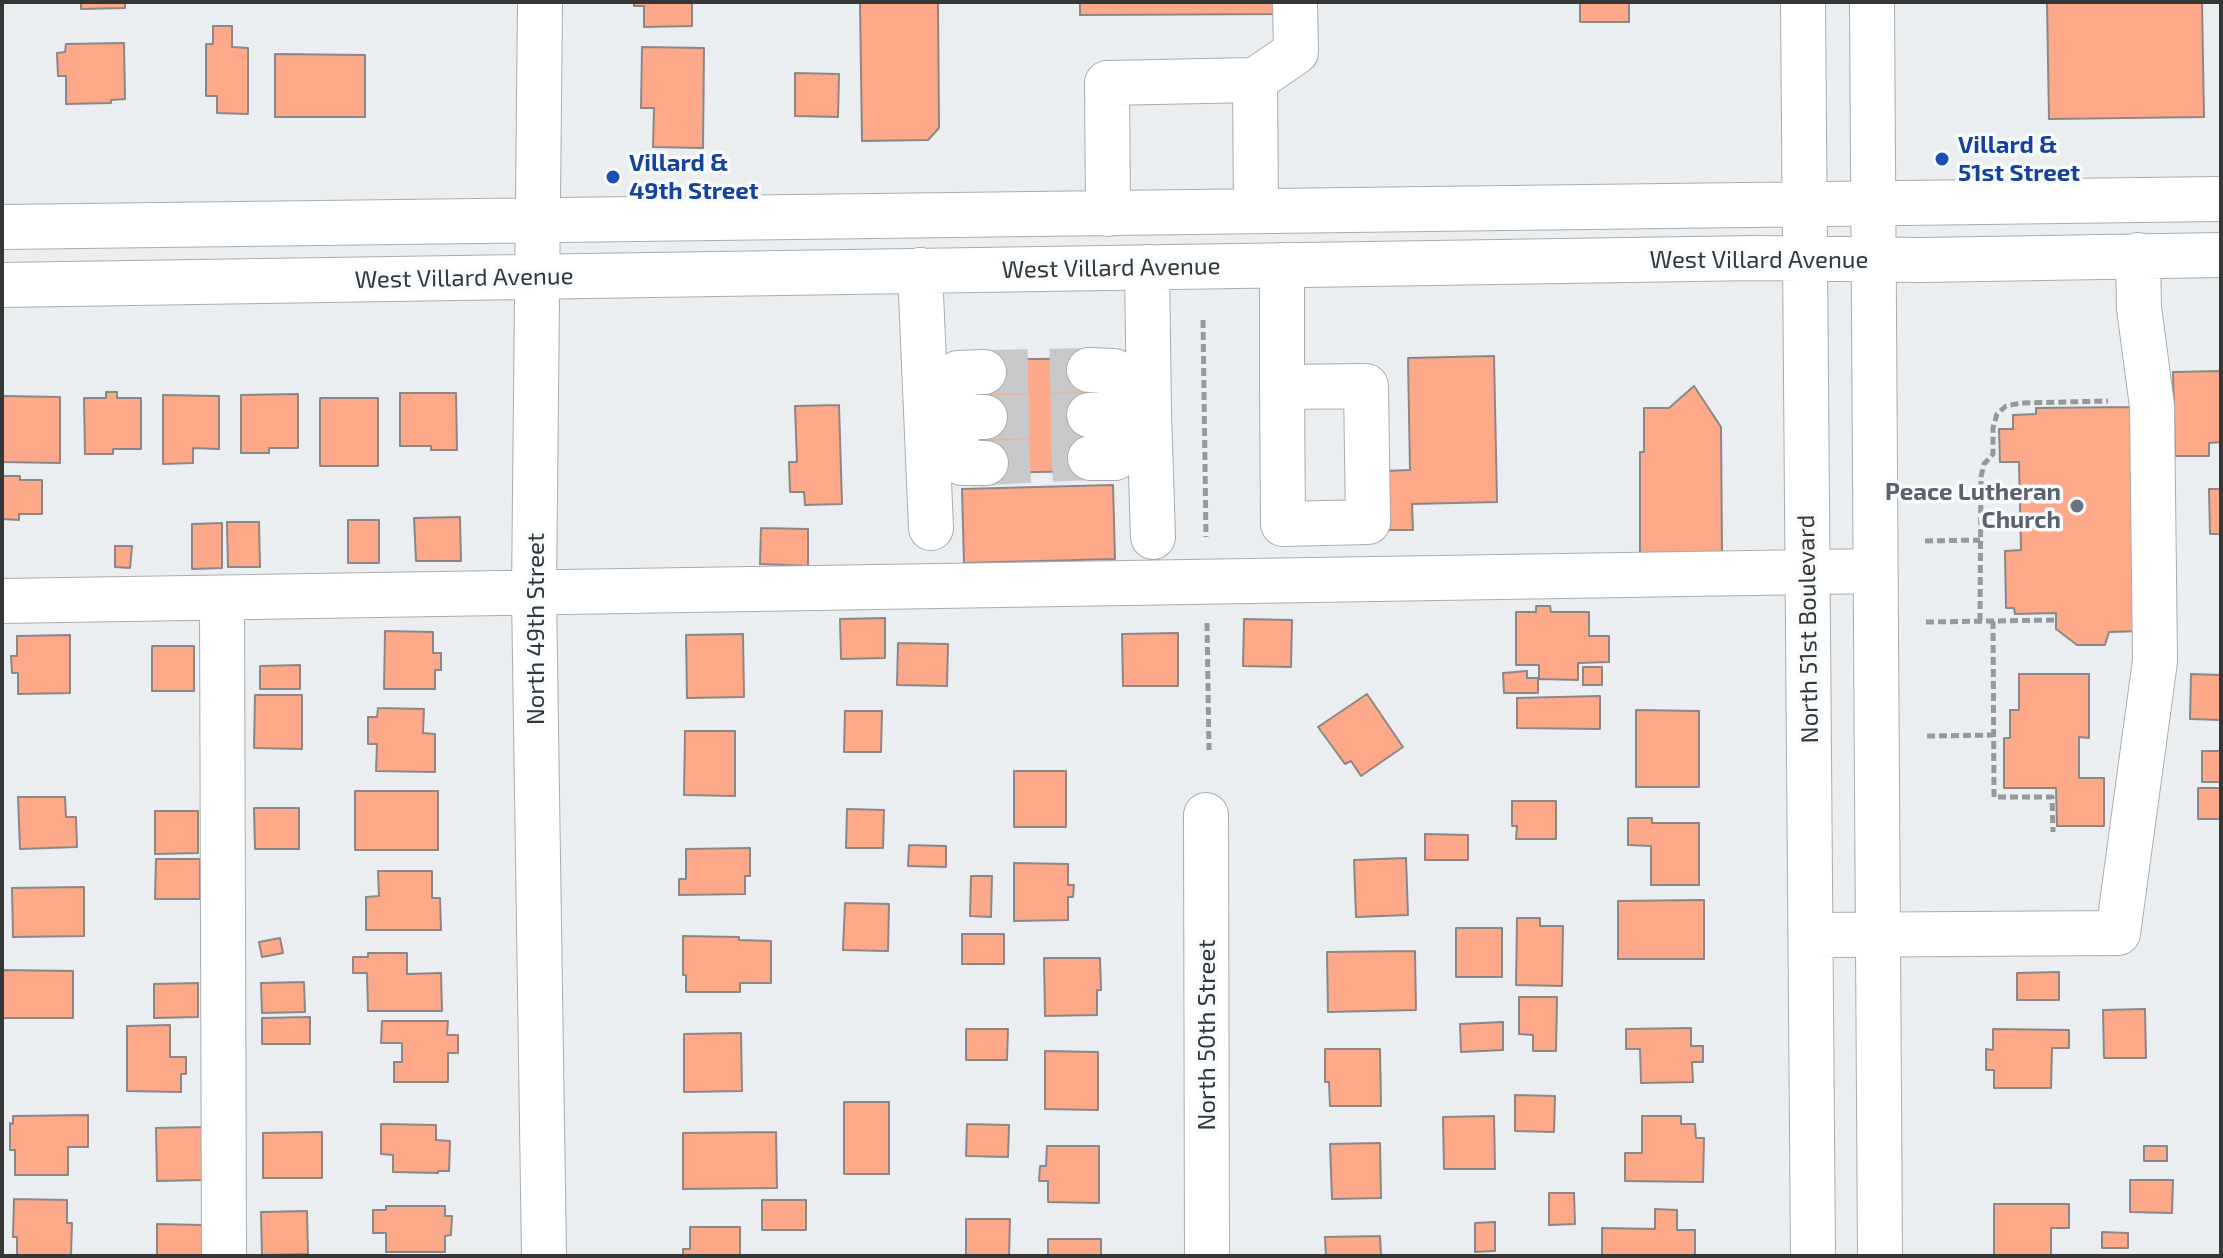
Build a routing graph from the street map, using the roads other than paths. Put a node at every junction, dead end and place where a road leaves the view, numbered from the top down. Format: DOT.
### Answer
graph roads {
  1 [pos="540,2"];
  2 [pos="1295,2"];
  3 [pos="1803,2"];
  4 [pos="1872,2"];
  5 [pos="1255,80"];
  6 [pos="2221,199"];
  7 [pos="1873,201"];
  8 [pos="1805,203"];
  9 [pos="1256,211"];
  10 [pos="1108,214"];
  11 [pos="539,220"];
  12 [pos="2,227"];
  13 [pos="2138,255"];
  14 [pos="2221,255"];
  15 [pos="1805,260"];
  16 [pos="1874,260"];
  17 [pos="1282,265"];
  18 [pos="1147,267"];
  19 [pos="920,270"];
  20 [pos="539,278"];
  21 [pos="2,285"];
  22 [pos="1089,370"];
  23 [pos="984,372"];
  24 [pos="1282,387"];
  25 [pos="1122,413"];
  26 [pos="954,417"];
  27 [pos="1090,458"];
  28 [pos="986,463"];
  29 [pos="931,528"];
  30 [pos="1153,537"];
  31 [pos="1807,571"];
  32 [pos="1875,571"];
  33 [pos="534,593"];
  34 [pos="222,598"];
  35 [pos="2,601"];
  36 [pos="1206,815"];
  37 [pos="1878,933"];
  38 [pos="1811,935"];
  39 [pos="224,1256"];
  40 [pos="544,1256"];
  41 [pos="1207,1256"];
  42 [pos="1813,1256"];
  43 [pos="1880,1256"];
  1 -- 11 [label="street, North 49th Street"];
  2 -- 5 [label="street"];
  3 -- 8 [label="street, North 51st Boulevard"];
  4 -- 7 [label="street"];
  5 -- 9 [label="street"];
  5 -- 10 [label="street"];
  6 -- 7 [label="street"];
  7 -- 8 [label="street"];
  7 -- 16 [label="street"];
  8 -- 9 [label="street"];
  8 -- 15 [label="street, North 51st Boulevard"];
  9 -- 10 [label="street"];
  10 -- 11 [label="street"];
  11 -- 12 [label="street"];
  11 -- 20 [label="street, North 49th Street"];
  13 -- 14 [label="street, West Villard Avenue"];
  13 -- 16 [label="street, West Villard Avenue"];
  13 -- 37 [label="street"];
  15 -- 16 [label="street, West Villard Avenue"];
  15 -- 17 [label="street, West Villard Avenue"];
  15 -- 31 [label="street, North 51st Boulevard"];
  16 -- 32 [label="street"];
  17 -- 18 [label="street, West Villard Avenue"];
  17 -- 24 [label="street"];
  18 -- 19 [label="street, West Villard Avenue"];
  18 -- 25 [label="street"];
  19 -- 20 [label="street, West Villard Avenue"];
  19 -- 26 [label="street"];
  20 -- 21 [label="street, West Villard Avenue"];
  20 -- 33 [label="street, North 49th Street"];
  22 -- 25 [label="street"];
  23 -- 26 [label="street"];
  25 -- 27 [label="street"];
  25 -- 30 [label="street"];
  26 -- 28 [label="street"];
  26 -- 29 [label="street"];
  31 -- 32 [label="street"];
  31 -- 33 [label="street"];
  31 -- 38 [label="street, North 51st Boulevard"];
  32 -- 37 [label="street"];
  33 -- 34 [label="street"];
  33 -- 40 [label="street, North 49th Street"];
  34 -- 35 [label="street"];
  34 -- 39 [label="street"];
  36 -- 41 [label="street, North 50th Street"];
  37 -- 38 [label="street"];
  37 -- 43 [label="street"];
  38 -- 42 [label="street, North 51st Boulevard"];
}
